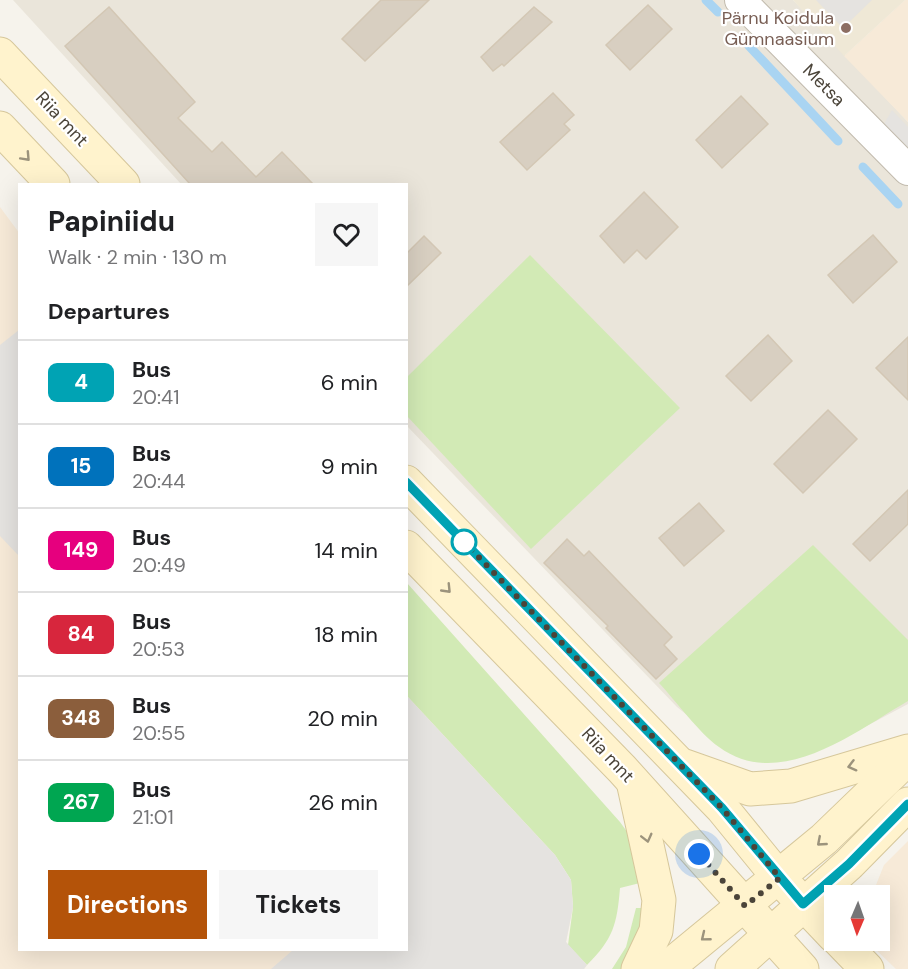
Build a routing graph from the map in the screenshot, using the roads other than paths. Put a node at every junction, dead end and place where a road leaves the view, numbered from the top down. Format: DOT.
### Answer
graph roads {
  1 [pos="740,0"];
  2 [pos="0,54"];
  3 [pos="0,128"];
  4 [pos="908,170"];
  5 [pos="52,183"];
  6 [pos="122,183"];
  7 [pos="408,484"];
  8 [pos="408,550"];
  9 [pos="908,751"];
  10 [pos="908,758"];
  11 [pos="677,763"];
  12 [pos="633,781"];
  13 [pos="908,804"];
  14 [pos="780,878"];
  15 [pos="803,904"];
  16 [pos="745,906"];
  17 [pos="824,926"];
  18 [pos="771,934"];
  19 [pos="850,951"];
  20 [pos="638,969"];
  21 [pos="666,969"];
  22 [pos="732,969"];
  23 [pos="802,969"];
  24 [pos="867,969"];
  1 -- 4 [label="street, Metsa"];
  2 -- 6 [label="main road, Riia mnt"];
  3 -- 5 [label="main road, one-way"];
  7 -- 11 [label="main road"];
  8 -- 12 [label="main road, Riia mnt, one-way"];
  9 -- 11 [label="main road, one-way"];
  10 -- 14 [label="main road, one-way"];
  11 -- 14 [label="main road"];
  12 -- 16 [label="main road, Riia mnt"];
  12 -- 20 [label="main road, one-way"];
  13 -- 15 [label="main road"];
  14 -- 15 [label="main road"];
  14 -- 16 [label="main road"];
  15 -- 17 [label="main road"];
  15 -- 18 [label="main road"];
  16 -- 18 [label="main road, Riia mnt"];
  16 -- 21 [label="main road, one-way"];
  18 -- 22 [label="main road"];
  18 -- 23 [label="main road, Riia mnt"];
  19 -- 24 [label="main road"];
}
